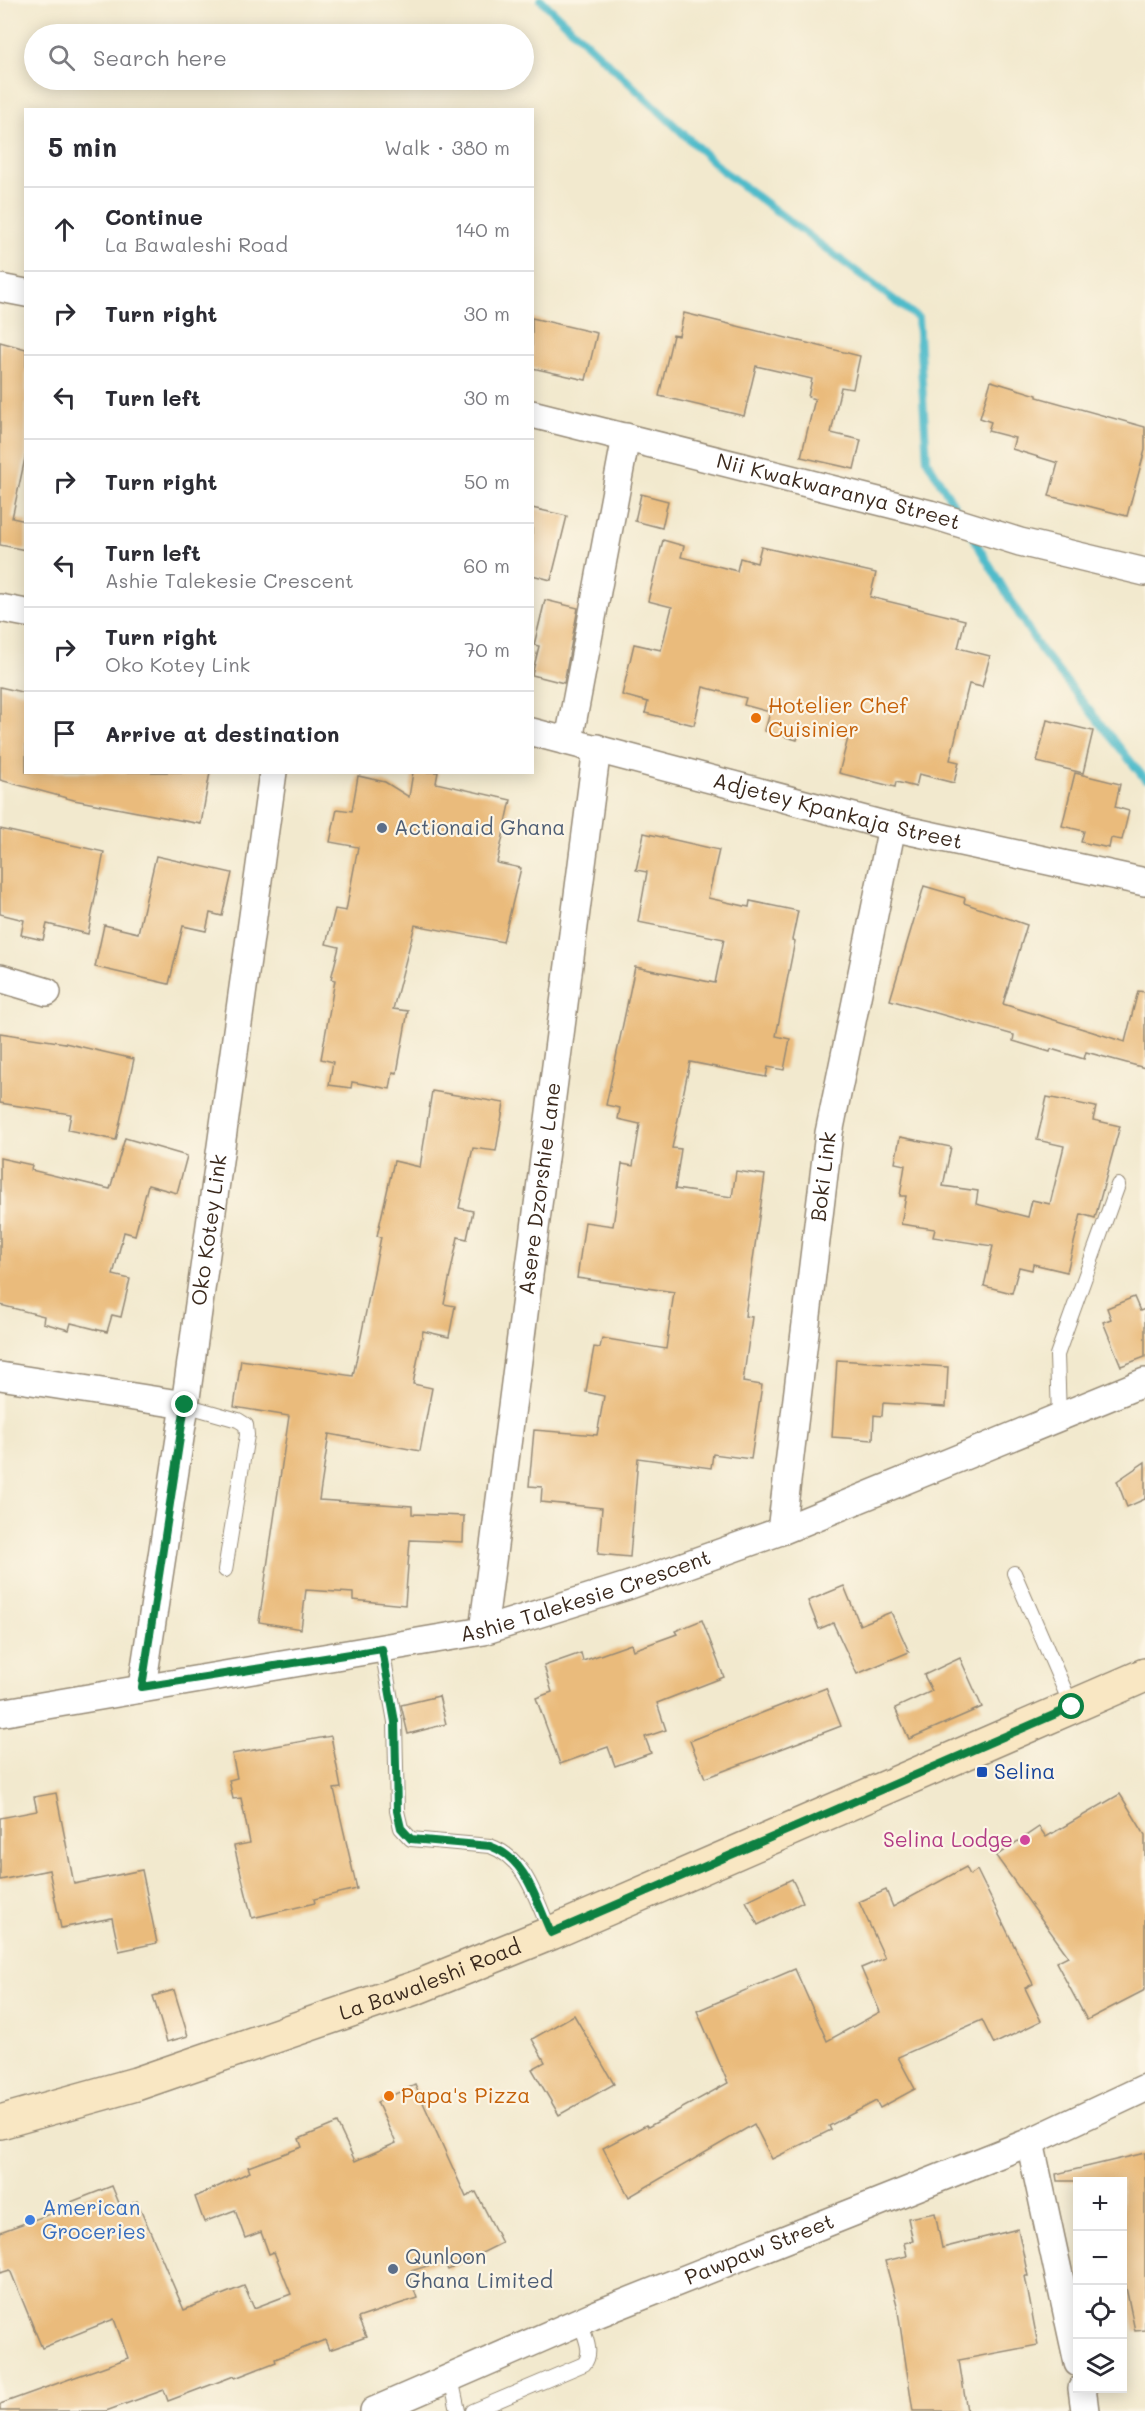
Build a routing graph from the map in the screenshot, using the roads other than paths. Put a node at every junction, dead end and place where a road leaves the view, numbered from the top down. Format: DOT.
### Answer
graph roads {
  1 [pos="0,288"];
  2 [pos="24,293"];
  3 [pos="534,414"];
  4 [pos="626,437"];
  5 [pos="1145,572"];
  6 [pos="0,608"];
  7 [pos="24,614"];
  8 [pos="534,732"];
  9 [pos="569,740"];
  10 [pos="597,748"];
  11 [pos="273,774"];
  12 [pos="892,826"];
  13 [pos="1145,882"];
  14 [pos="0,978"];
  15 [pos="47,992"];
  16 [pos="1118,1185"];
  17 [pos="0,1376"];
  18 [pos="1145,1382"];
  19 [pos="185,1405"];
  20 [pos="1059,1417"];
  21 [pos="781,1531"];
  22 [pos="225,1570"];
  23 [pos="1014,1573"];
  24 [pos="483,1630"];
  25 [pos="382,1649"];
  26 [pos="1145,1675"];
  27 [pos="142,1687"];
  28 [pos="1072,1707"];
  29 [pos="0,1713"];
  30 [pos="551,1933"];
  31 [pos="1145,2088"];
  32 [pos="0,2122"];
  33 [pos="1030,2142"];
  34 [pos="580,2322"];
  35 [pos="1073,2344"];
  36 [pos="451,2378"];
  37 [pos="1083,2393"];
  38 [pos="374,2411"];
  39 [pos="458,2411"];
  40 [pos="473,2411"];
  41 [pos="1085,2411"];
  1 -- 2 [label="street"];
  3 -- 4 [label="street, Nii Kwakwaranya Street"];
  4 -- 5 [label="street, Nii Kwakwaranya Street"];
  4 -- 9 [label="street"];
  6 -- 7 [label="street"];
  8 -- 9 [label="street, Adjetey Kpankaja Street"];
  9 -- 10 [label="street, Adjetey Kpankaja Street"];
  10 -- 12 [label="street, Adjetey Kpankaja Street"];
  10 -- 24 [label="street, Asere Dzorshie Lane"];
  11 -- 19 [label="street, Oko Kotey Link"];
  12 -- 13 [label="street, Adjetey Kpankaja Street"];
  12 -- 21 [label="street, Boki Link"];
  14 -- 15 [label="street"];
  16 -- 20 [label="lane"];
  17 -- 19 [label="street"];
  18 -- 20 [label="street, Ashie Talekesie Crescent"];
  19 -- 22 [label="lane"];
  19 -- 27 [label="street, Oko Kotey Link"];
  20 -- 21 [label="street, Ashie Talekesie Crescent"];
  21 -- 24 [label="street, Ashie Talekesie Crescent"];
  23 -- 28 [label="lane"];
  24 -- 25 [label="street, Ashie Talekesie Crescent"];
  25 -- 27 [label="street, Ashie Talekesie Crescent"];
  25 -- 30 [label="lane"];
  26 -- 28 [label="main road, La Bawaleshi Road"];
  27 -- 29 [label="street, Ashie Talekesie Crescent"];
  28 -- 30 [label="main road, La Bawaleshi Road"];
  30 -- 32 [label="main road, La Bawaleshi Road"];
  31 -- 33 [label="street, Pawpaw Street"];
  33 -- 34 [label="street, Pawpaw Street"];
  33 -- 35 [label="street"];
  34 -- 36 [label="street, Pawpaw Street"];
  34 -- 40 [label="lane"];
  36 -- 38 [label="street, Pawpaw Street"];
  36 -- 39 [label="lane"];
  37 -- 41 [label="street"];
}
